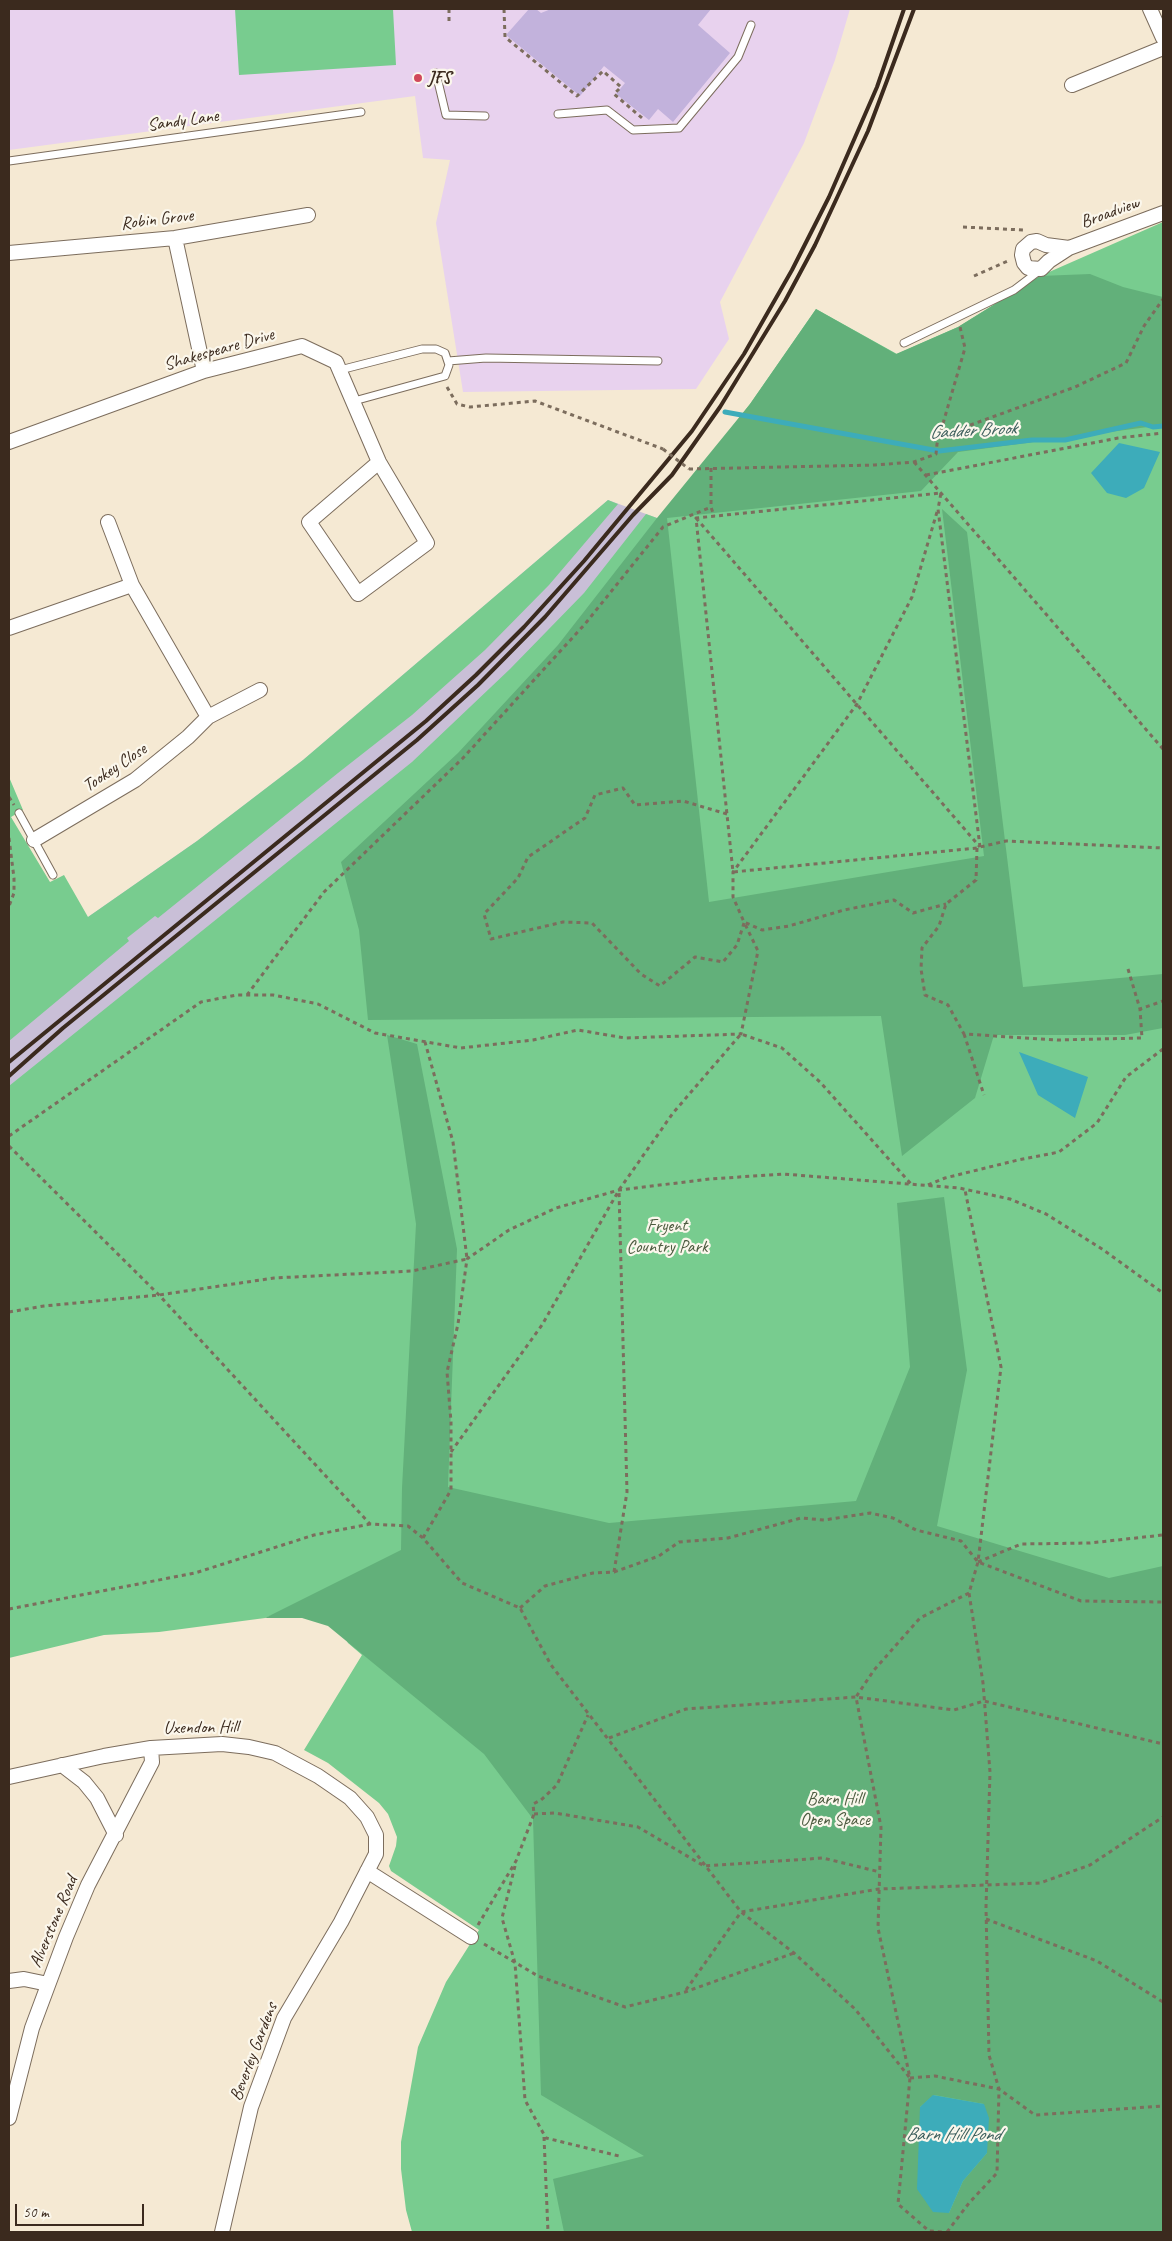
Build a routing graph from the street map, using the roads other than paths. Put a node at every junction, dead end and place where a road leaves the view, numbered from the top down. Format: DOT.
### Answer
graph roads {
  1 [pos="1150,9"];
  2 [pos="751,26"];
  3 [pos="1163,38"];
  4 [pos="1163,48"];
  5 [pos="436,73"];
  6 [pos="1072,85"];
  7 [pos="361,112"];
  8 [pos="558,114"];
  9 [pos="485,116"];
  10 [pos="9,161"];
  11 [pos="1163,213"];
  12 [pos="308,215"];
  13 [pos="175,238"];
  14 [pos="1069,248"];
  15 [pos="9,253"];
  16 [pos="1041,269"];
  17 [pos="904,343"];
  18 [pos="448,361"];
  19 [pos="658,361"];
  20 [pos="340,370"];
  21 [pos="204,372"];
  22 [pos="354,401"];
  23 [pos="9,442"];
  24 [pos="379,462"];
  25 [pos="108,522"];
  26 [pos="132,585"];
  27 [pos="9,628"];
  28 [pos="260,690"];
  29 [pos="208,717"];
  30 [pos="19,813"];
  31 [pos="34,840"];
  32 [pos="53,875"];
  33 [pos="151,1748"];
  34 [pos="62,1765"];
  35 [pos="9,1777"];
  36 [pos="116,1835"];
  37 [pos="376,1854"];
  38 [pos="366,1871"];
  39 [pos="471,1937"];
  40 [pos="9,1981"];
  41 [pos="48,1984"];
  42 [pos="9,2118"];
  43 [pos="222,2232"];
  1 -- 3 [label="street"];
  2 -- 8 [label="lane"];
  4 -- 6 [label="street"];
  5 -- 9 [label="lane"];
  7 -- 10 [label="lane, Sandy Lane"];
  11 -- 14 [label="street, Broadview"];
  12 -- 13 [label="street, Robin Grove"];
  13 -- 15 [label="street, Robin Grove"];
  13 -- 21 [label="street"];
  14 -- 16 [label="street, Broadview"];
  14 -- 16 [label="street, Broadview"];
  16 -- 17 [label="lane"];
  18 -- 19 [label="lane"];
  18 -- 20 [label="lane"];
  18 -- 22 [label="lane"];
  20 -- 21 [label="street, Shakespeare Drive"];
  20 -- 22 [label="street, Shakespeare Drive"];
  21 -- 23 [label="street, Shakespeare Drive"];
  22 -- 24 [label="street, Shakespeare Drive"];
  24 -- 24 [label="street, Shakespeare Drive"];
  25 -- 26 [label="street"];
  26 -- 27 [label="street"];
  26 -- 29 [label="street"];
  28 -- 29 [label="street, Tookey Close"];
  29 -- 31 [label="street, Tookey Close"];
  30 -- 31 [label="lane"];
  31 -- 32 [label="lane"];
  33 -- 34 [label="street, Uxendon Hill"];
  33 -- 36 [label="street, Alverstone Road"];
  33 -- 37 [label="street, Uxendon Hill"];
  34 -- 35 [label="street, Uxendon Hill"];
  34 -- 36 [label="street"];
  36 -- 41 [label="street, Alverstone Road"];
  37 -- 38 [label="street, Beverley Gardens"];
  38 -- 39 [label="street"];
  38 -- 43 [label="street, Beverley Gardens"];
  40 -- 41 [label="street"];
  41 -- 42 [label="street, Alverstone Road"];
}
